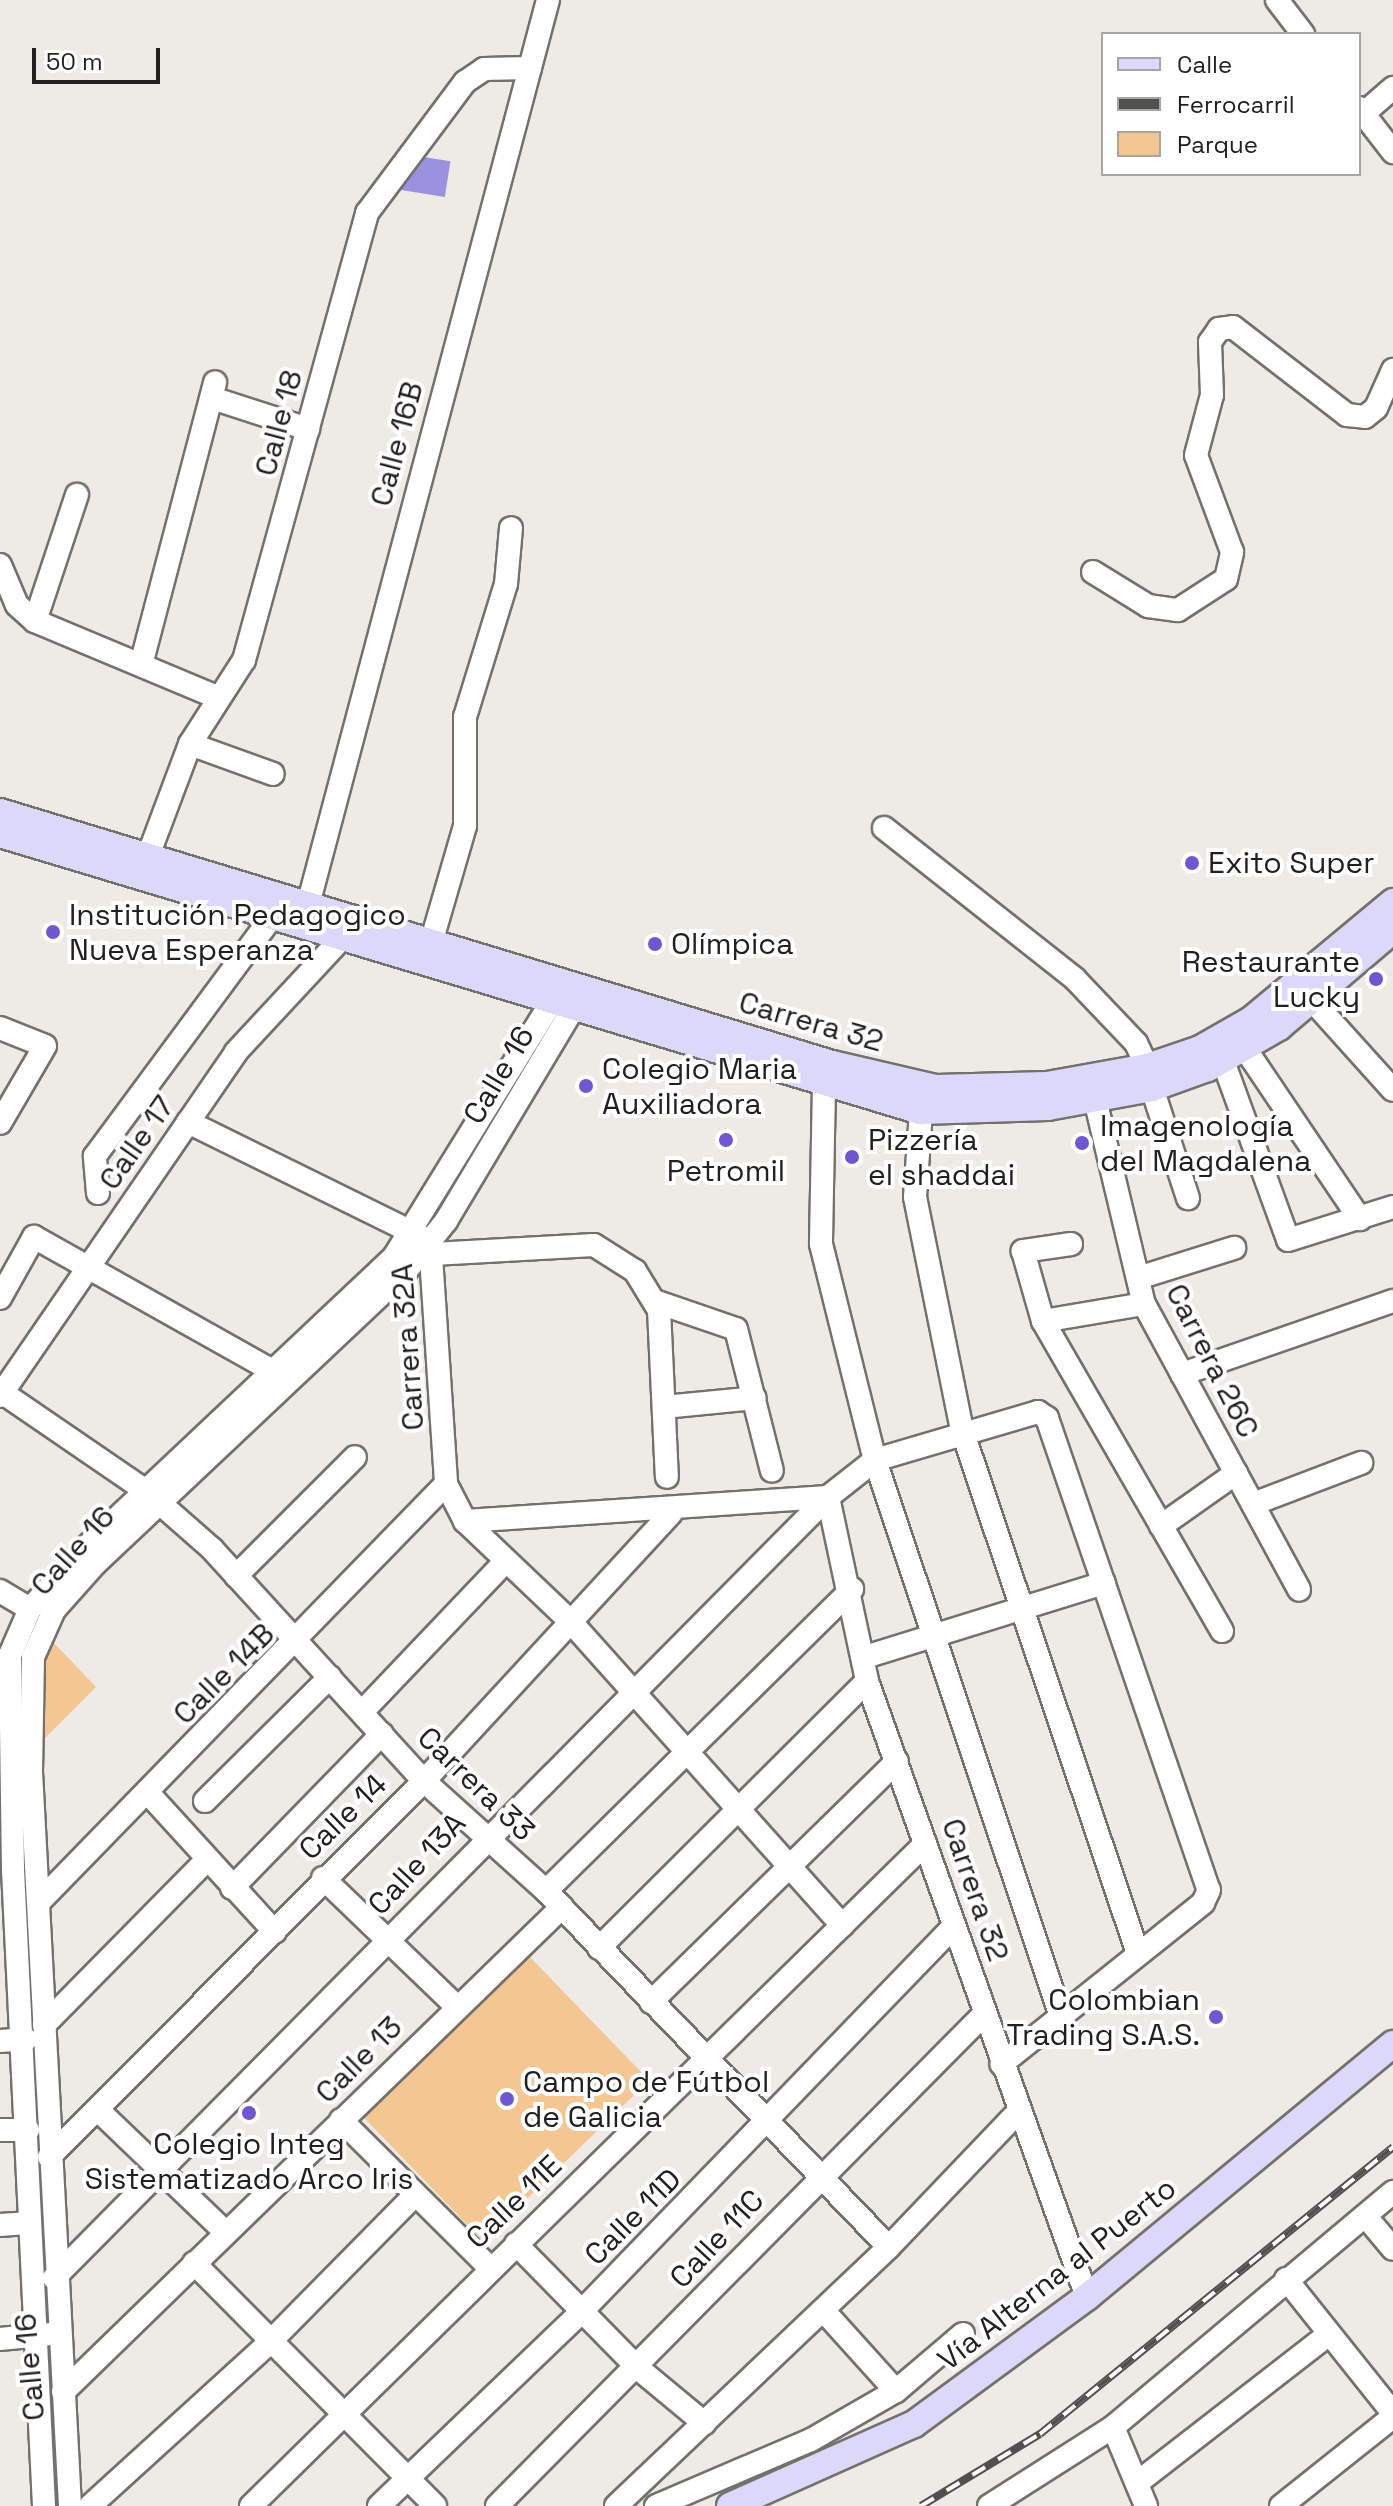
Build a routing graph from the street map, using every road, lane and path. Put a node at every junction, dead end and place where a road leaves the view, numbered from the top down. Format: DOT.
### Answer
graph roads {
  1 [pos="548,0"];
  2 [pos="1277,0"];
  3 [pos="1301,32"];
  4 [pos="530,68"];
  5 [pos="1393,88"];
  6 [pos="1361,111"];
  7 [pos="1393,152"];
  8 [pos="1393,370"];
  9 [pos="308,429"];
  10 [pos="77,495"];
  11 [pos="511,528"];
  12 [pos="0,565"];
  13 [pos="1093,572"];
  14 [pos="35,621"];
  15 [pos="142,661"];
  16 [pos="217,697"];
  17 [pos="190,744"];
  18 [pos="273,774"];
  19 [pos="0,812"];
  20 [pos="884,828"];
  21 [pos="0,834"];
  22 [pos="148,856"];
  23 [pos="1393,902"];
  24 [pos="308,905"];
  25 [pos="272,917"];
  26 [pos="1393,930"];
  27 [pos="342,938"];
  28 [pos="431,943"];
  29 [pos="568,996"];
  30 [pos="1311,999"];
  31 [pos="0,1028"];
  32 [pos="1234,1056"];
  33 [pos="1150,1078"];
  34 [pos="824,1085"];
  35 [pos="1393,1090"];
  36 [pos="1095,1099"];
  37 [pos="921,1111"];
  38 [pos="188,1122"];
  39 [pos="0,1123"];
  40 [pos="98,1193"];
  41 [pos="1188,1198"];
  42 [pos="1393,1207"];
  43 [pos="1360,1219"];
  44 [pos="425,1241"];
  45 [pos="1071,1244"];
  46 [pos="1234,1248"];
  47 [pos="89,1264"];
  48 [pos="1138,1278"];
  49 [pos="0,1298"];
  50 [pos="1393,1301"];
  51 [pos="657,1302"];
  52 [pos="1144,1304"];
  53 [pos="1043,1321"];
  54 [pos="273,1371"];
  55 [pos="1182,1374"];
  56 [pos="1,1393"];
  57 [pos="755,1398"];
  58 [pos="664,1407"];
  59 [pos="962,1430"];
  60 [pos="355,1457"];
  61 [pos="875,1460"];
  62 [pos="1361,1463"];
  63 [pos="772,1471"];
  64 [pos="1236,1473"];
  65 [pos="667,1477"];
  66 [pos="446,1484"];
  67 [pos="153,1497"];
  68 [pos="828,1497"];
  69 [pos="1253,1504"];
  70 [pos="671,1513"];
  71 [pos="465,1521"];
  72 [pos="1161,1526"];
  73 [pos="504,1563"];
  74 [pos="236,1576"];
  75 [pos="1104,1583"];
  76 [pos="852,1589"];
  77 [pos="1299,1590"];
  78 [pos="0,1591"];
  79 [pos="1024,1608"];
  80 [pos="30,1609"];
  81 [pos="571,1622"];
  82 [pos="1222,1631"];
  83 [pos="10,1635"];
  84 [pos="936,1635"];
  85 [pos="298,1642"];
  86 [pos="865,1657"];
  87 [pos="330,1677"];
  88 [pos="867,1681"];
  89 [pos="633,1689"];
  90 [pos="362,1712"];
  91 [pos="382,1734"];
  92 [pos="685,1750"];
  93 [pos="897,1761"];
  94 [pos="6,1781"];
  95 [pos="424,1781"];
  96 [pos="148,1793"];
  97 [pos="205,1801"];
  98 [pos="735,1811"];
  99 [pos="484,1836"];
  100 [pos="925,1844"];
  101 [pos="206,1861"];
  102 [pos="788,1867"];
  103 [pos="6,1870"];
  104 [pos="323,1878"];
  105 [pos="232,1888"];
  106 [pos="546,1891"];
  107 [pos="40,1901"];
  108 [pos="562,1907"];
  109 [pos="842,1925"];
  110 [pos="954,1926"];
  111 [pos="275,1932"];
  112 [pos="388,1939"];
  113 [pos="599,1948"];
  114 [pos="1137,1951"];
  115 [pos="11,1953"];
  116 [pos="651,2002"];
  117 [pos="456,2006"];
  118 [pos="983,2015"];
  119 [pos="1061,2017"];
  120 [pos="44,2025"];
  121 [pos="26,2039"];
  122 [pos="0,2041"];
  123 [pos="1393,2044"];
  124 [pos="703,2061"];
  125 [pos="1001,2064"];
  126 [pos="98,2110"];
  127 [pos="1017,2113"];
  128 [pos="341,2120"];
  129 [pos="766,2125"];
  130 [pos="0,2130"];
  131 [pos="28,2130"];
  132 [pos="49,2157"];
  133 [pos="161,2166"];
  134 [pos="819,2173"];
  135 [pos="1393,2192"];
  136 [pos="415,2195"];
  137 [pos="1367,2218"];
  138 [pos="27,2223"];
  139 [pos="0,2225"];
  140 [pos="225,2232"];
  141 [pos="516,2244"];
  142 [pos="889,2247"];
  143 [pos="1393,2249"];
  144 [pos="194,2263"];
  145 [pos="490,2268"];
  146 [pos="54,2278"];
  147 [pos="1286,2279"];
  148 [pos="1087,2297"];
  149 [pos="823,2310"];
  150 [pos="581,2312"];
  151 [pos="47,2334"];
  152 [pos="963,2334"];
  153 [pos="1329,2334"];
  154 [pos="0,2339"];
  155 [pos="269,2343"];
  156 [pos="639,2369"];
  157 [pos="896,2391"];
  158 [pos="63,2392"];
  159 [pos="1393,2415"];
  160 [pos="339,2416"];
  161 [pos="704,2423"];
  162 [pos="1113,2427"];
  163 [pos="405,2477"];
  164 [pos="1137,2483"];
  165 [pos="1017,2497"];
  166 [pos="44,2506"];
  167 [pos="70,2506"];
  168 [pos="90,2506"];
  169 [pos="251,2506"];
  170 [pos="379,2506"];
  171 [pos="435,2506"];
  172 [pos="497,2506"];
  173 [pos="616,2506"];
  174 [pos="656,2506"];
  175 [pos="730,2506"];
  176 [pos="989,2506"];
  177 [pos="1146,2506"];
  178 [pos="1281,2506"];
  1 -- 4 [label="street, Calle 16B"];
  2 -- 3 [label="street"];
  4 -- 9 [label="street, Calle 18"];
  4 -- 24 [label="street, Calle 16B"];
  5 -- 6 [label="street"];
  6 -- 7 [label="street"];
  8 -- 13 [label="street"];
  9 -- 15 [label="street"];
  9 -- 16 [label="street, Calle 18"];
  10 -- 14 [label="street"];
  11 -- 28 [label="street"];
  12 -- 14 [label="street"];
  14 -- 15 [label="street"];
  15 -- 16 [label="street"];
  16 -- 17 [label="street, Calle 18"];
  17 -- 18 [label="street"];
  17 -- 22 [label="street, Calle 18"];
  19 -- 22 [label="main road"];
  20 -- 33 [label="street"];
  21 -- 25 [label="main road"];
  22 -- 24 [label="main road"];
  23 -- 33 [label="main road"];
  24 -- 28 [label="main road"];
  25 -- 27 [label="main road"];
  25 -- 40 [label="street"];
  26 -- 30 [label="main road"];
  27 -- 29 [label="main road"];
  27 -- 38 [label="street, Calle 17"];
  28 -- 29 [label="main road"];
  29 -- 33 [label="main road, Carrera 32"];
  29 -- 34 [label="main road"];
  29 -- 44 [label="street, Calle 16"];
  30 -- 32 [label="main road"];
  30 -- 35 [label="street"];
  31 -- 39 [label="street"];
  32 -- 33 [label="main road"];
  32 -- 43 [label="street"];
  32 -- 43 [label="street"];
  33 -- 36 [label="main road"];
  33 -- 41 [label="street"];
  34 -- 37 [label="main road"];
  34 -- 61 [label="street"];
  36 -- 37 [label="main road"];
  36 -- 48 [label="street, Carrera 26C"];
  37 -- 59 [label="street"];
  38 -- 44 [label="street, Carrera 32A"];
  38 -- 47 [label="street, Calle 17"];
  42 -- 43 [label="street"];
  44 -- 51 [label="street"];
  44 -- 54 [label="street, Calle 16"];
  44 -- 66 [label="street, Carrera 32A"];
  44 -- 67 [label="street, Calle 16"];
  45 -- 53 [label="street"];
  46 -- 48 [label="street"];
  47 -- 49 [label="street"];
  47 -- 54 [label="street"];
  47 -- 56 [label="street, Calle 17"];
  48 -- 52 [label="street, Carrera 26C"];
  50 -- 55 [label="street"];
  51 -- 57 [label="street"];
  51 -- 58 [label="street"];
  52 -- 53 [label="street"];
  52 -- 55 [label="street, Carrera 26C"];
  53 -- 72 [label="street"];
  54 -- 67 [label="street, Calle 16"];
  55 -- 64 [label="street, Carrera 26C"];
  56 -- 67 [label="street, Carrera 33"];
  57 -- 58 [label="street"];
  57 -- 63 [label="street"];
  58 -- 65 [label="street"];
  59 -- 61 [label="street, Calle 13A"];
  59 -- 75 [label="street, Calle 13A"];
  59 -- 79 [label="street"];
  60 -- 74 [label="street"];
  61 -- 68 [label="street, Calle 13A"];
  61 -- 84 [label="street"];
  62 -- 69 [label="street"];
  64 -- 69 [label="street, Carrera 26C"];
  64 -- 72 [label="street"];
  66 -- 71 [label="street, Carrera 32A"];
  66 -- 85 [label="street, Calle 14B"];
  67 -- 74 [label="street, Carrera 33"];
  67 -- 80 [label="street, Calle 16"];
  67 -- 107 [label="street, Calle 16"];
  68 -- 70 [label="street"];
  68 -- 76 [label="street, Carrera 32"];
  68 -- 89 [label="street, Calle 13A"];
  69 -- 77 [label="street, Carrera 26C"];
  70 -- 71 [label="street"];
  70 -- 81 [label="street, Calle 14"];
  71 -- 73 [label="street, Carrera 32A"];
  72 -- 82 [label="street"];
  73 -- 81 [label="street, Carrera 32A"];
  73 -- 90 [label="street"];
  74 -- 85 [label="street, Carrera 33"];
  75 -- 79 [label="street"];
  75 -- 114 [label="street"];
  76 -- 86 [label="street, Carrera 32"];
  76 -- 92 [label="street"];
  78 -- 80 [label="street"];
  79 -- 84 [label="street"];
  79 -- 114 [label="street"];
  80 -- 83 [label="street, Calle 16"];
  81 -- 89 [label="street, Carrera 32A"];
  81 -- 95 [label="street, Calle 14"];
  83 -- 94 [label="street, Calle 16"];
  84 -- 86 [label="street"];
  84 -- 119 [label="street"];
  85 -- 87 [label="street, Carrera 33"];
  85 -- 96 [label="street, Calle 14B"];
  86 -- 88 [label="street, Carrera 32"];
  87 -- 90 [label="street, Carrera 33"];
  87 -- 97 [label="street"];
  88 -- 93 [label="street, Carrera 32"];
  88 -- 98 [label="street"];
  89 -- 92 [label="street, Carrera 32A"];
  89 -- 99 [label="street, Calle 13A"];
  90 -- 91 [label="street, Carrera 33"];
  91 -- 95 [label="street, Carrera 33"];
  91 -- 105 [label="street"];
  92 -- 98 [label="street, Carrera 32A"];
  92 -- 106 [label="street"];
  93 -- 100 [label="street, Carrera 32"];
  93 -- 102 [label="street"];
  94 -- 103 [label="street, Calle 16"];
  95 -- 99 [label="street, Carrera 33"];
  95 -- 104 [label="street, Calle 14"];
  96 -- 101 [label="street"];
  96 -- 107 [label="street, Calle 14B"];
  98 -- 102 [label="street, Carrera 32A"];
  98 -- 113 [label="street"];
  99 -- 106 [label="street, Carrera 33"];
  99 -- 112 [label="street, Calle 13A"];
  100 -- 109 [label="street, Calle 11E"];
  100 -- 110 [label="street, Carrera 32"];
  101 -- 105 [label="street"];
  101 -- 120 [label="street"];
  102 -- 109 [label="street, Carrera 32A"];
  102 -- 116 [label="street"];
  103 -- 115 [label="street, Calle 16"];
  104 -- 111 [label="street, Calle 14"];
  104 -- 112 [label="street"];
  105 -- 111 [label="street"];
  106 -- 108 [label="street, Carrera 33"];
  107 -- 120 [label="street, Calle 16"];
  108 -- 113 [label="street, Carrera 33"];
  108 -- 117 [label="street, Calle 13"];
  109 -- 124 [label="street, Calle 11E"];
  110 -- 118 [label="street, Carrera 32"];
  110 -- 129 [label="street, Calle 11D"];
  111 -- 126 [label="street, Calle 14"];
  112 -- 117 [label="street"];
  112 -- 133 [label="street, Calle 13A"];
  113 -- 116 [label="street, Carrera 33"];
  114 -- 119 [label="street"];
  115 -- 121 [label="street, Calle 16"];
  116 -- 124 [label="street, Carrera 33"];
  117 -- 128 [label="street, Calle 13"];
  118 -- 125 [label="street, Carrera 32"];
  118 -- 134 [label="street, Calle 11C"];
  119 -- 125 [label="street"];
  120 -- 132 [label="street, Calle 16"];
  121 -- 122 [label="street"];
  121 -- 131 [label="street, Calle 16"];
  123 -- 148 [label="main road, Vía Alterna al Puerto"];
  124 -- 129 [label="street, Carrera 33"];
  124 -- 141 [label="street, Calle 11E"];
  125 -- 127 [label="street, Carrera 32"];
  126 -- 132 [label="street, Calle 14"];
  126 -- 133 [label="street"];
  127 -- 142 [label="street"];
  127 -- 148 [label="street, Carrera 32"];
  128 -- 136 [label="street"];
  128 -- 140 [label="street, Calle 13"];
  129 -- 134 [label="street, Carrera 33"];
  129 -- 150 [label="street, Calle 11D"];
  130 -- 131 [label="street"];
  131 -- 138 [label="street, Calle 16"];
  132 -- 146 [label="street, Calle 16"];
  133 -- 140 [label="street"];
  133 -- 146 [label="street, Calle 13A"];
  134 -- 142 [label="street, Carrera 33"];
  134 -- 156 [label="street, Calle 11C"];
  135 -- 137 [label="street"];
  136 -- 145 [label="street"];
  136 -- 155 [label="street"];
  137 -- 143 [label="street"];
  137 -- 147 [label="street"];
  138 -- 139 [label="street"];
  138 -- 151 [label="street, Calle 16"];
  140 -- 144 [label="street, Calle 13"];
  141 -- 145 [label="street, Calle 11E"];
  141 -- 150 [label="street"];
  142 -- 149 [label="street"];
  144 -- 155 [label="street"];
  144 -- 158 [label="street, Calle 13"];
  145 -- 160 [label="street, Calle 11E"];
  146 -- 151 [label="street, Calle 16"];
  147 -- 153 [label="street"];
  147 -- 162 [label="street"];
  148 -- 175 [label="main road, Vía Alterna al Puerto"];
  149 -- 157 [label="street"];
  149 -- 161 [label="street"];
  150 -- 156 [label="street"];
  150 -- 163 [label="street, Calle 11D"];
  151 -- 154 [label="street"];
  151 -- 158 [label="street, Calle 16"];
  151 -- 166 [label="street, Calle 16"];
  152 -- 157 [label="street"];
  153 -- 159 [label="street"];
  153 -- 164 [label="street"];
  155 -- 160 [label="street"];
  155 -- 168 [label="street"];
  156 -- 161 [label="street"];
  156 -- 172 [label="street, Calle 11C"];
  157 -- 174 [label="street"];
  158 -- 167 [label="street, Calle 16"];
  159 -- 178 [label="street"];
  160 -- 163 [label="street"];
  160 -- 169 [label="street, Calle 11E"];
  161 -- 173 [label="street"];
  162 -- 164 [label="street"];
  162 -- 165 [label="street"];
  163 -- 170 [label="street, Calle 11D"];
  163 -- 171 [label="street"];
  164 -- 177 [label="street"];
  165 -- 176 [label="street"];
}
